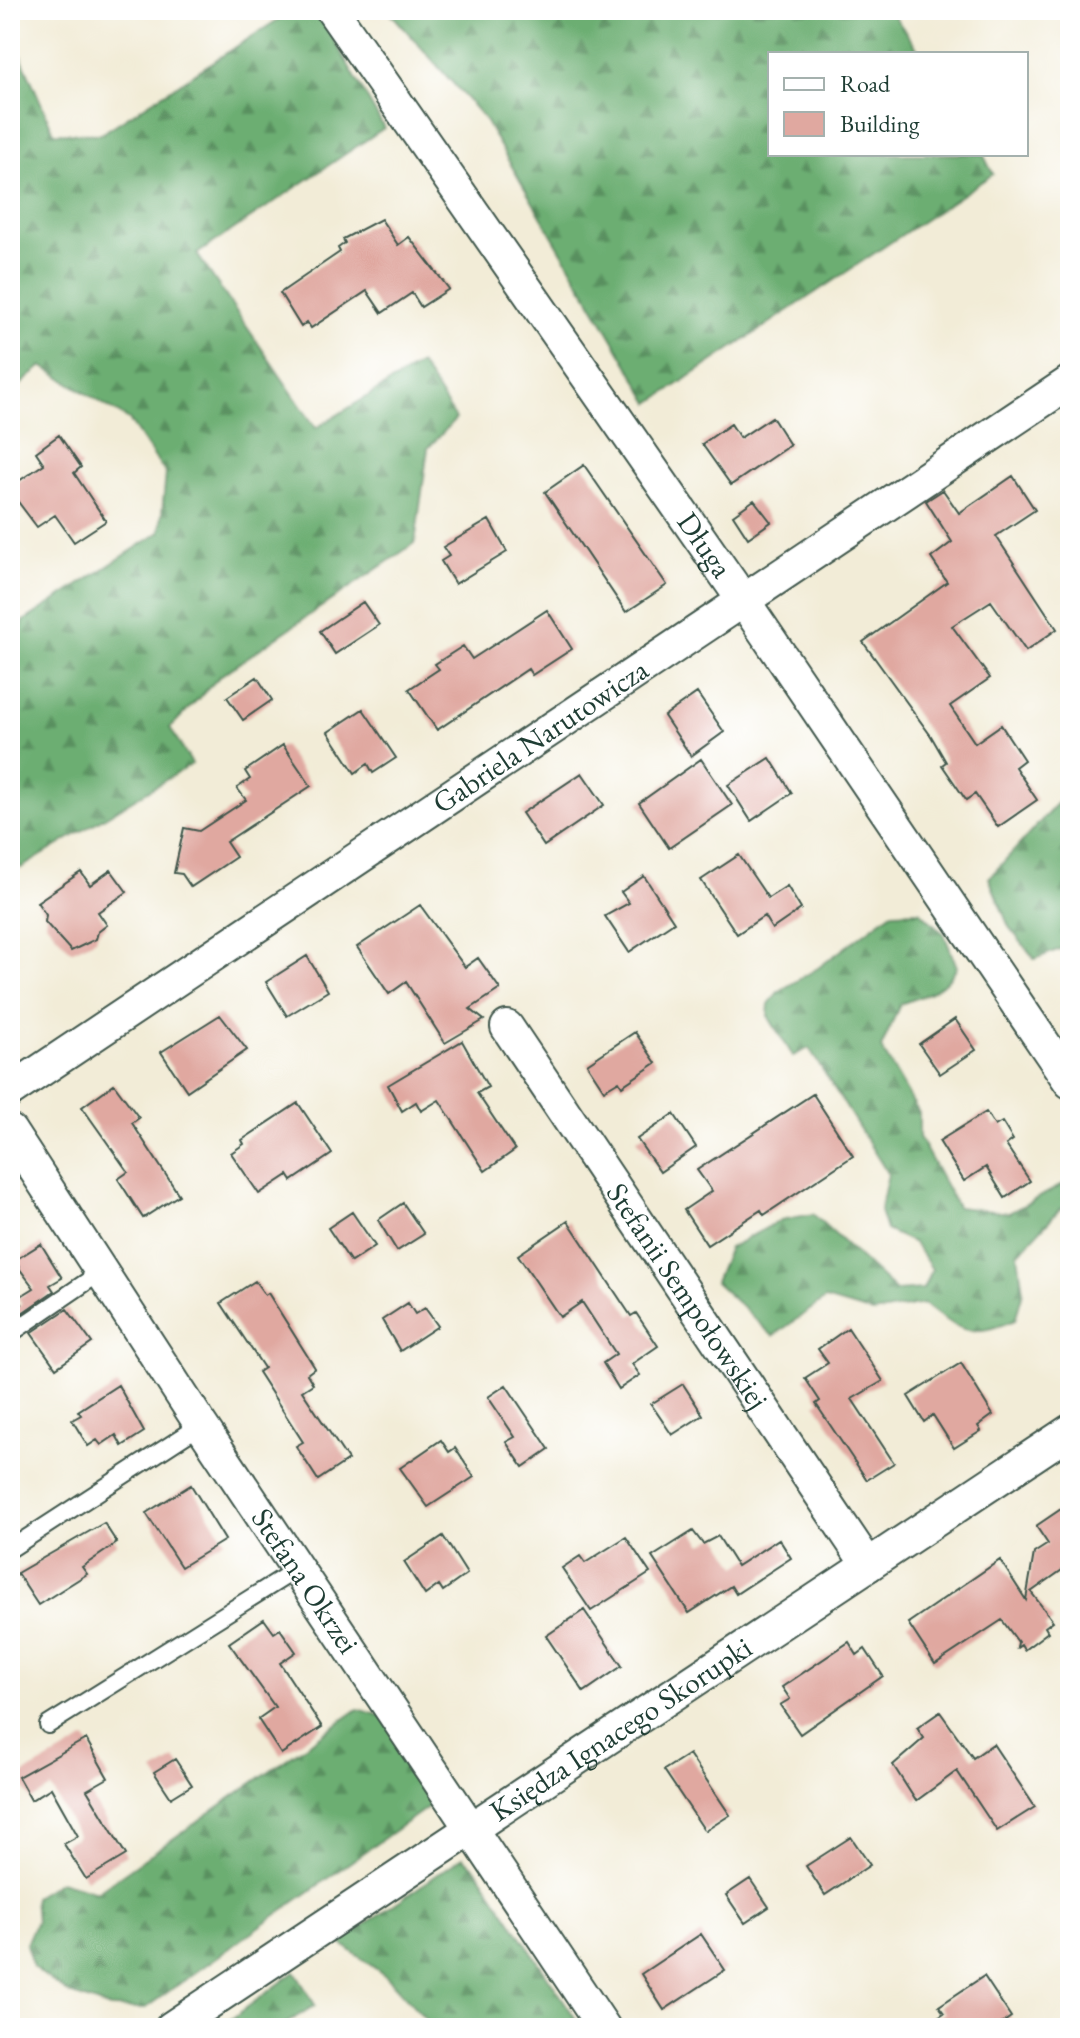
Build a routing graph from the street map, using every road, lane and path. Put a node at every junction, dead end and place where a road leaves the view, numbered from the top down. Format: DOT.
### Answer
graph roads {
  1 [pos="332,10"];
  2 [pos="1070,382"];
  3 [pos="743,600"];
  4 [pos="507,1027"];
  5 [pos="1070,1082"];
  6 [pos="10,1091"];
  7 [pos="10,1131"];
  8 [pos="101,1272"];
  9 [pos="10,1334"];
  10 [pos="201,1425"];
  11 [pos="1070,1431"];
  12 [pos="10,1549"];
  13 [pos="868,1565"];
  14 [pos="297,1569"];
  15 [pos="48,1725"];
  16 [pos="472,1827"];
  17 [pos="171,2028"];
  18 [pos="604,2028"];
  1 -- 3 [label="street, Długa"];
  2 -- 3 [label="street, Gabriela Narutowicza"];
  3 -- 5 [label="street, Długa"];
  3 -- 6 [label="street, Gabriela Narutowicza"];
  4 -- 13 [label="street, Stefanii Sempołowskiej"];
  7 -- 8 [label="street, Stefana Okrzei"];
  8 -- 9 [label="lane"];
  8 -- 10 [label="street, Stefana Okrzei"];
  10 -- 12 [label="lane"];
  10 -- 14 [label="street, Stefana Okrzei"];
  11 -- 13 [label="street, Księdza Ignacego Skorupki"];
  13 -- 16 [label="street, Księdza Ignacego Skorupki"];
  14 -- 15 [label="lane"];
  14 -- 16 [label="street, Stefana Okrzei"];
  16 -- 17 [label="street, Księdza Ignacego Skorupki"];
  16 -- 18 [label="street, Stefana Okrzei"];
}
